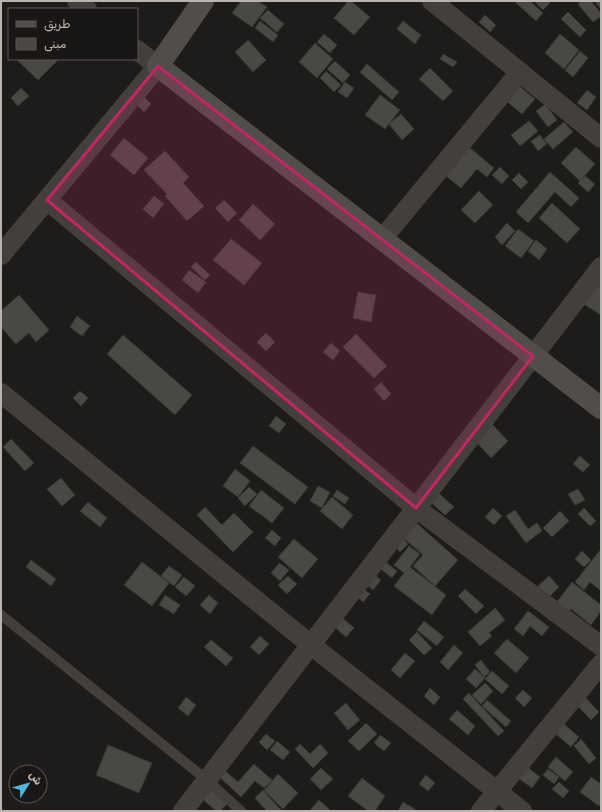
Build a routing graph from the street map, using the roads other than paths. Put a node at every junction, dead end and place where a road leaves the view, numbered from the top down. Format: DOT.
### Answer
graph roads {
  1 [pos="77,1"];
  2 [pos="203,1"];
  3 [pos="432,1"];
  4 [pos="86,8"];
  5 [pos="138,51"];
  6 [pos="158,66"];
  7 [pos="520,72"];
  8 [pos="601,138"];
  9 [pos="47,200"];
  10 [pos="382,239"];
  11 [pos="1,255"];
  12 [pos="601,267"];
  13 [pos="534,356"];
  14 [pos="1,393"];
  15 [pos="601,408"];
  16 [pos="416,508"];
  17 [pos="1,615"];
  18 [pos="311,645"];
  19 [pos="601,646"];
  20 [pos="601,664"];
  21 [pos="207,780"];
  22 [pos="497,792"];
  23 [pos="183,811"];
  24 [pos="241,811"];
  25 [pos="481,811"];
  26 [pos="522,811"];
  1 -- 4 [label="street"];
  2 -- 6 [label="main road"];
  3 -- 7 [label="street"];
  5 -- 6 [label="street"];
  6 -- 9 [label="street"];
  6 -- 10 [label="main road"];
  7 -- 8 [label="street"];
  7 -- 10 [label="street"];
  9 -- 11 [label="street"];
  9 -- 16 [label="street"];
  10 -- 13 [label="main road"];
  12 -- 13 [label="street"];
  13 -- 15 [label="main road"];
  13 -- 16 [label="street"];
  14 -- 18 [label="street"];
  16 -- 18 [label="street"];
  16 -- 19 [label="street"];
  17 -- 21 [label="lane"];
  18 -- 21 [label="street"];
  18 -- 22 [label="street"];
  20 -- 22 [label="street"];
  21 -- 23 [label="street"];
  21 -- 24 [label="lane"];
  22 -- 25 [label="street"];
  22 -- 26 [label="street"];
}
